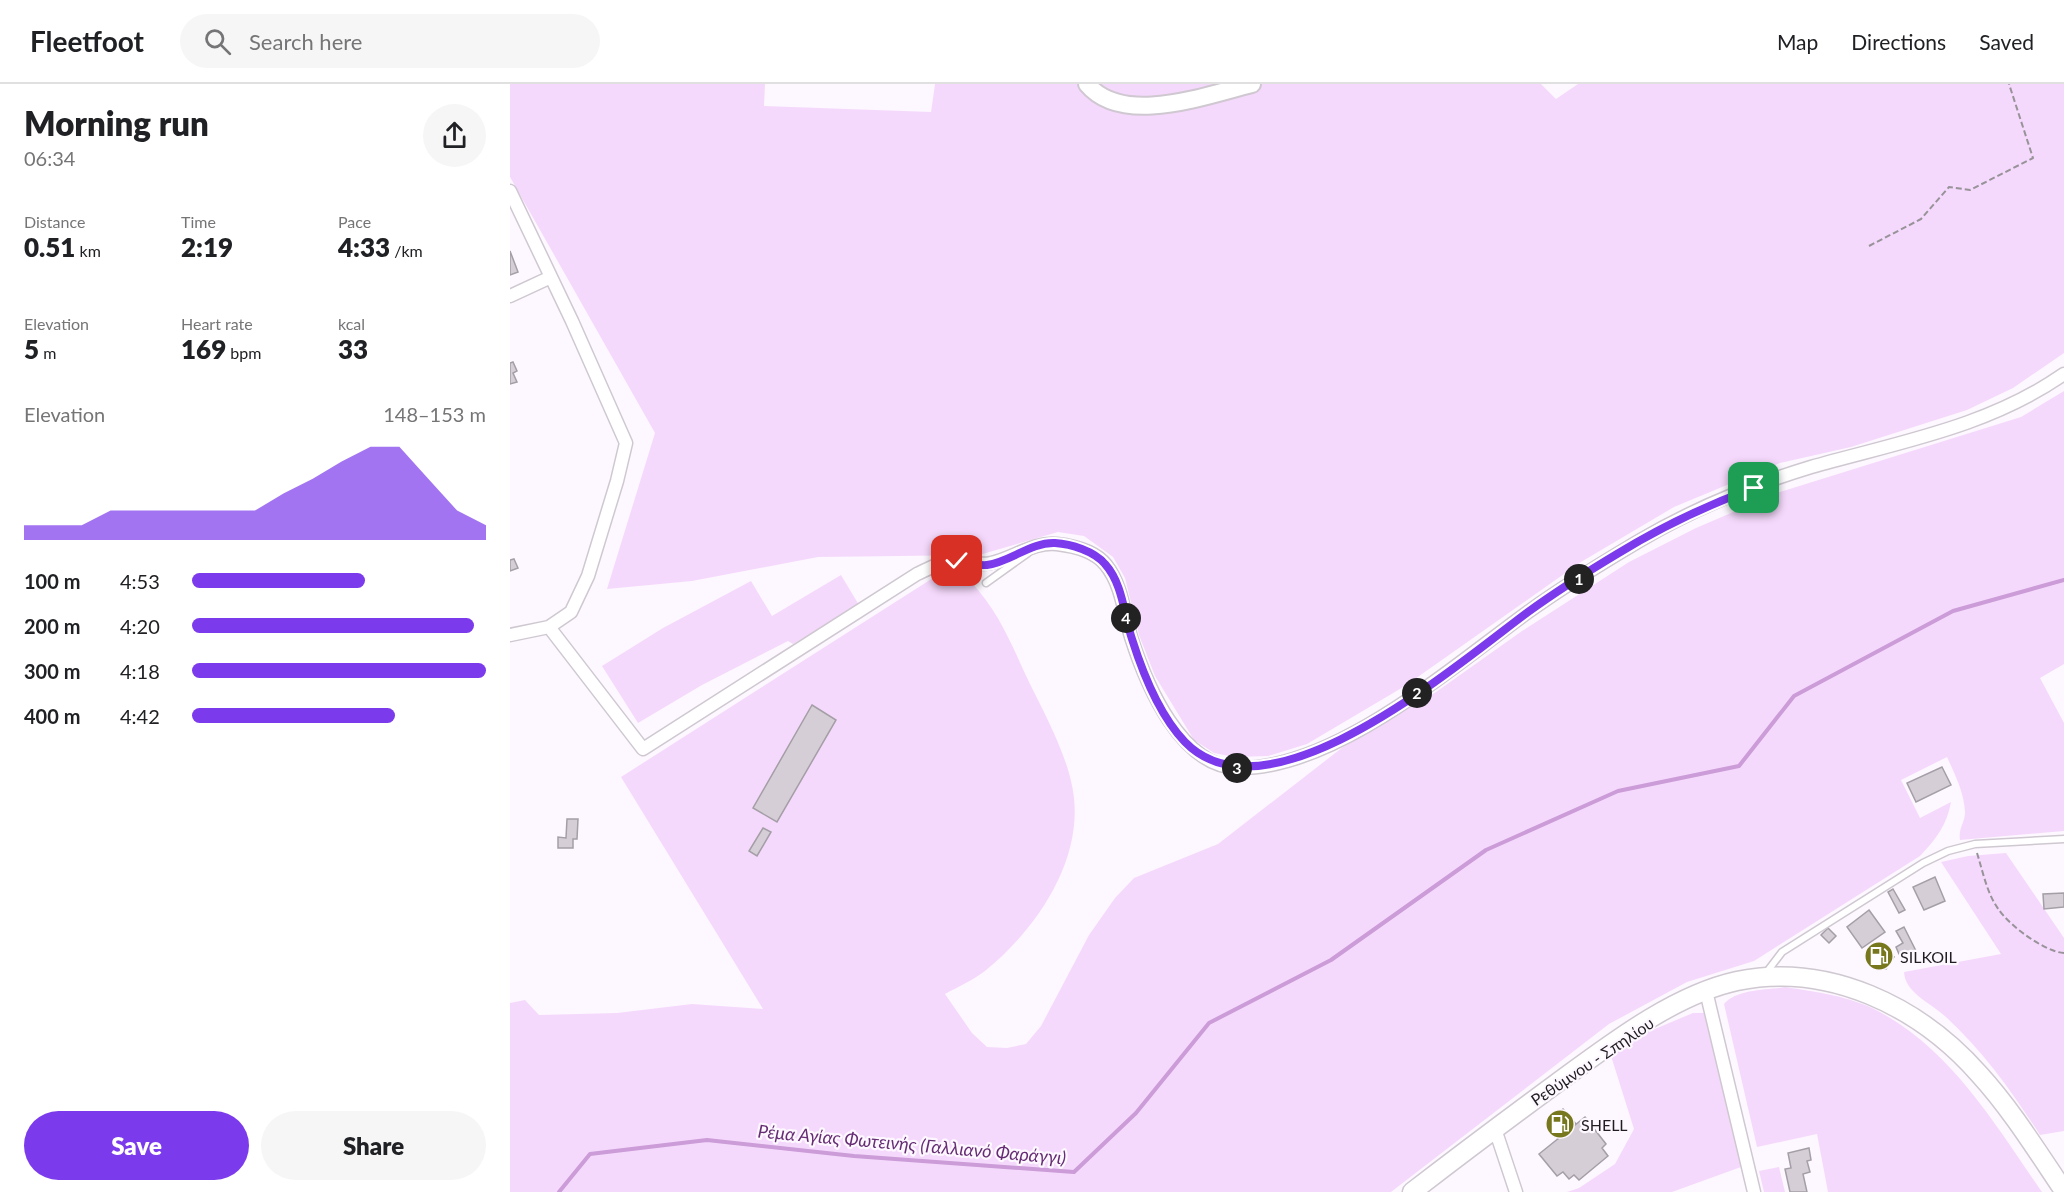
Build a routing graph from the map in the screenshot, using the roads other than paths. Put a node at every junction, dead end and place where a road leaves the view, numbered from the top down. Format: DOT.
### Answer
graph roads {
  1 [pos="1087,84"];
  2 [pos="1252,84"];
  3 [pos="510,191"];
  4 [pos="551,276"];
  5 [pos="510,296"];
  6 [pos="2064,374"];
  7 [pos="1038,546"];
  8 [pos="986,583"];
  9 [pos="549,627"];
  10 [pos="510,635"];
  11 [pos="2064,839"];
  12 [pos="1765,977"];
  13 [pos="1706,991"];
  14 [pos="1495,1129"];
  15 [pos="2064,1191"];
  16 [pos="1412,1192"];
  17 [pos="1516,1192"];
  18 [pos="1754,1192"];
  1 -- 2 [label="street"];
  3 -- 4 [label="street"];
  4 -- 5 [label="street"];
  4 -- 9 [label="street"];
  6 -- 7 [label="street"];
  7 -- 8 [label="lane"];
  7 -- 9 [label="street"];
  9 -- 10 [label="street"];
  11 -- 12 [label="lane"];
  12 -- 13 [label="main road, Ρεθύμνου - Σπηλίου"];
  12 -- 15 [label="main road, Ρεθύμνου - Σπηλίου"];
  13 -- 14 [label="main road, Ρεθύμνου - Σπηλίου"];
  13 -- 18 [label="street"];
  14 -- 16 [label="main road, Ρεθύμνου - Σπηλίου"];
  14 -- 17 [label="street"];
}
